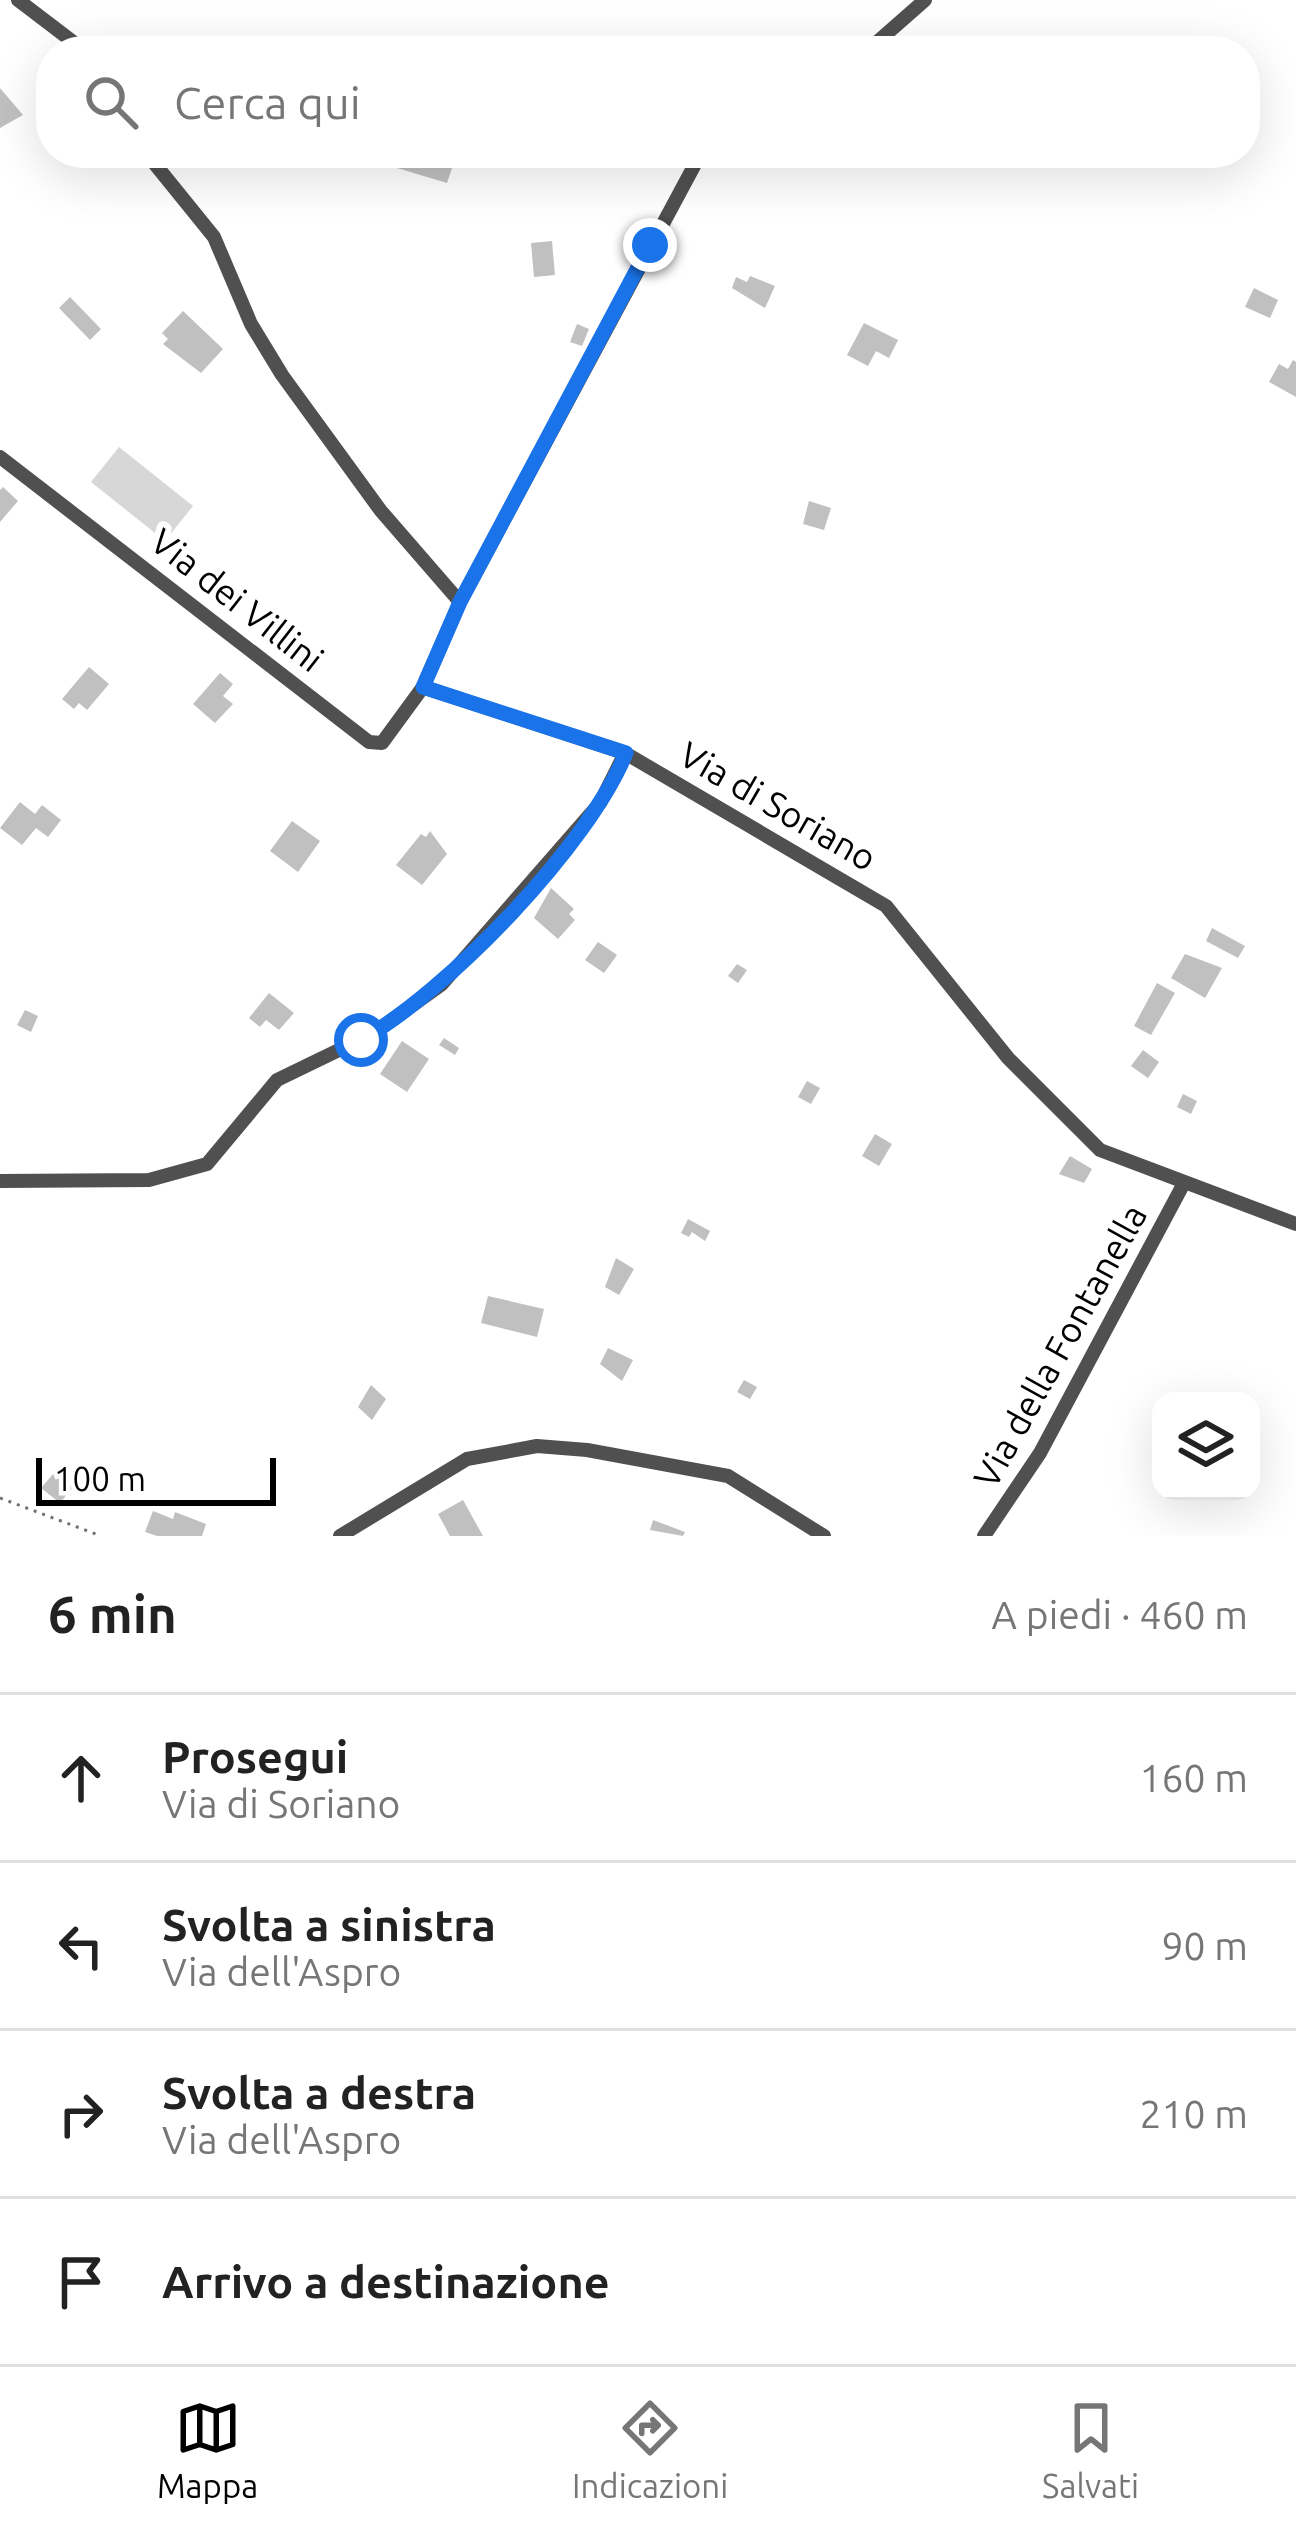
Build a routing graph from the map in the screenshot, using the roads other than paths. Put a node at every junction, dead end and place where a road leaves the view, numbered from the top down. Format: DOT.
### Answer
graph roads {
  1 [pos="18,0"];
  2 [pos="925,0"];
  3 [pos="65,36"];
  4 [pos="884,36"];
  5 [pos="158,168"];
  6 [pos="693,168"];
  7 [pos="0,457"];
  8 [pos="460,602"];
  9 [pos="423,687"];
  10 [pos="626,753"];
  11 [pos="0,1181"];
  12 [pos="1184,1183"];
  13 [pos="1296,1224"];
  14 [pos="340,1536"];
  15 [pos="824,1536"];
  16 [pos="984,1536"];
  1 -- 3 [label="street"];
  2 -- 4 [label="street"];
  5 -- 8 [label="street"];
  6 -- 8 [label="street"];
  7 -- 9 [label="street, Via dei Villini"];
  8 -- 9 [label="street"];
  9 -- 10 [label="street"];
  10 -- 11 [label="street, Via di Soriano"];
  10 -- 12 [label="street, Via di Soriano"];
  12 -- 13 [label="street, Via di Soriano"];
  12 -- 16 [label="street, Via della Fontanella"];
  14 -- 15 [label="street"];
}
